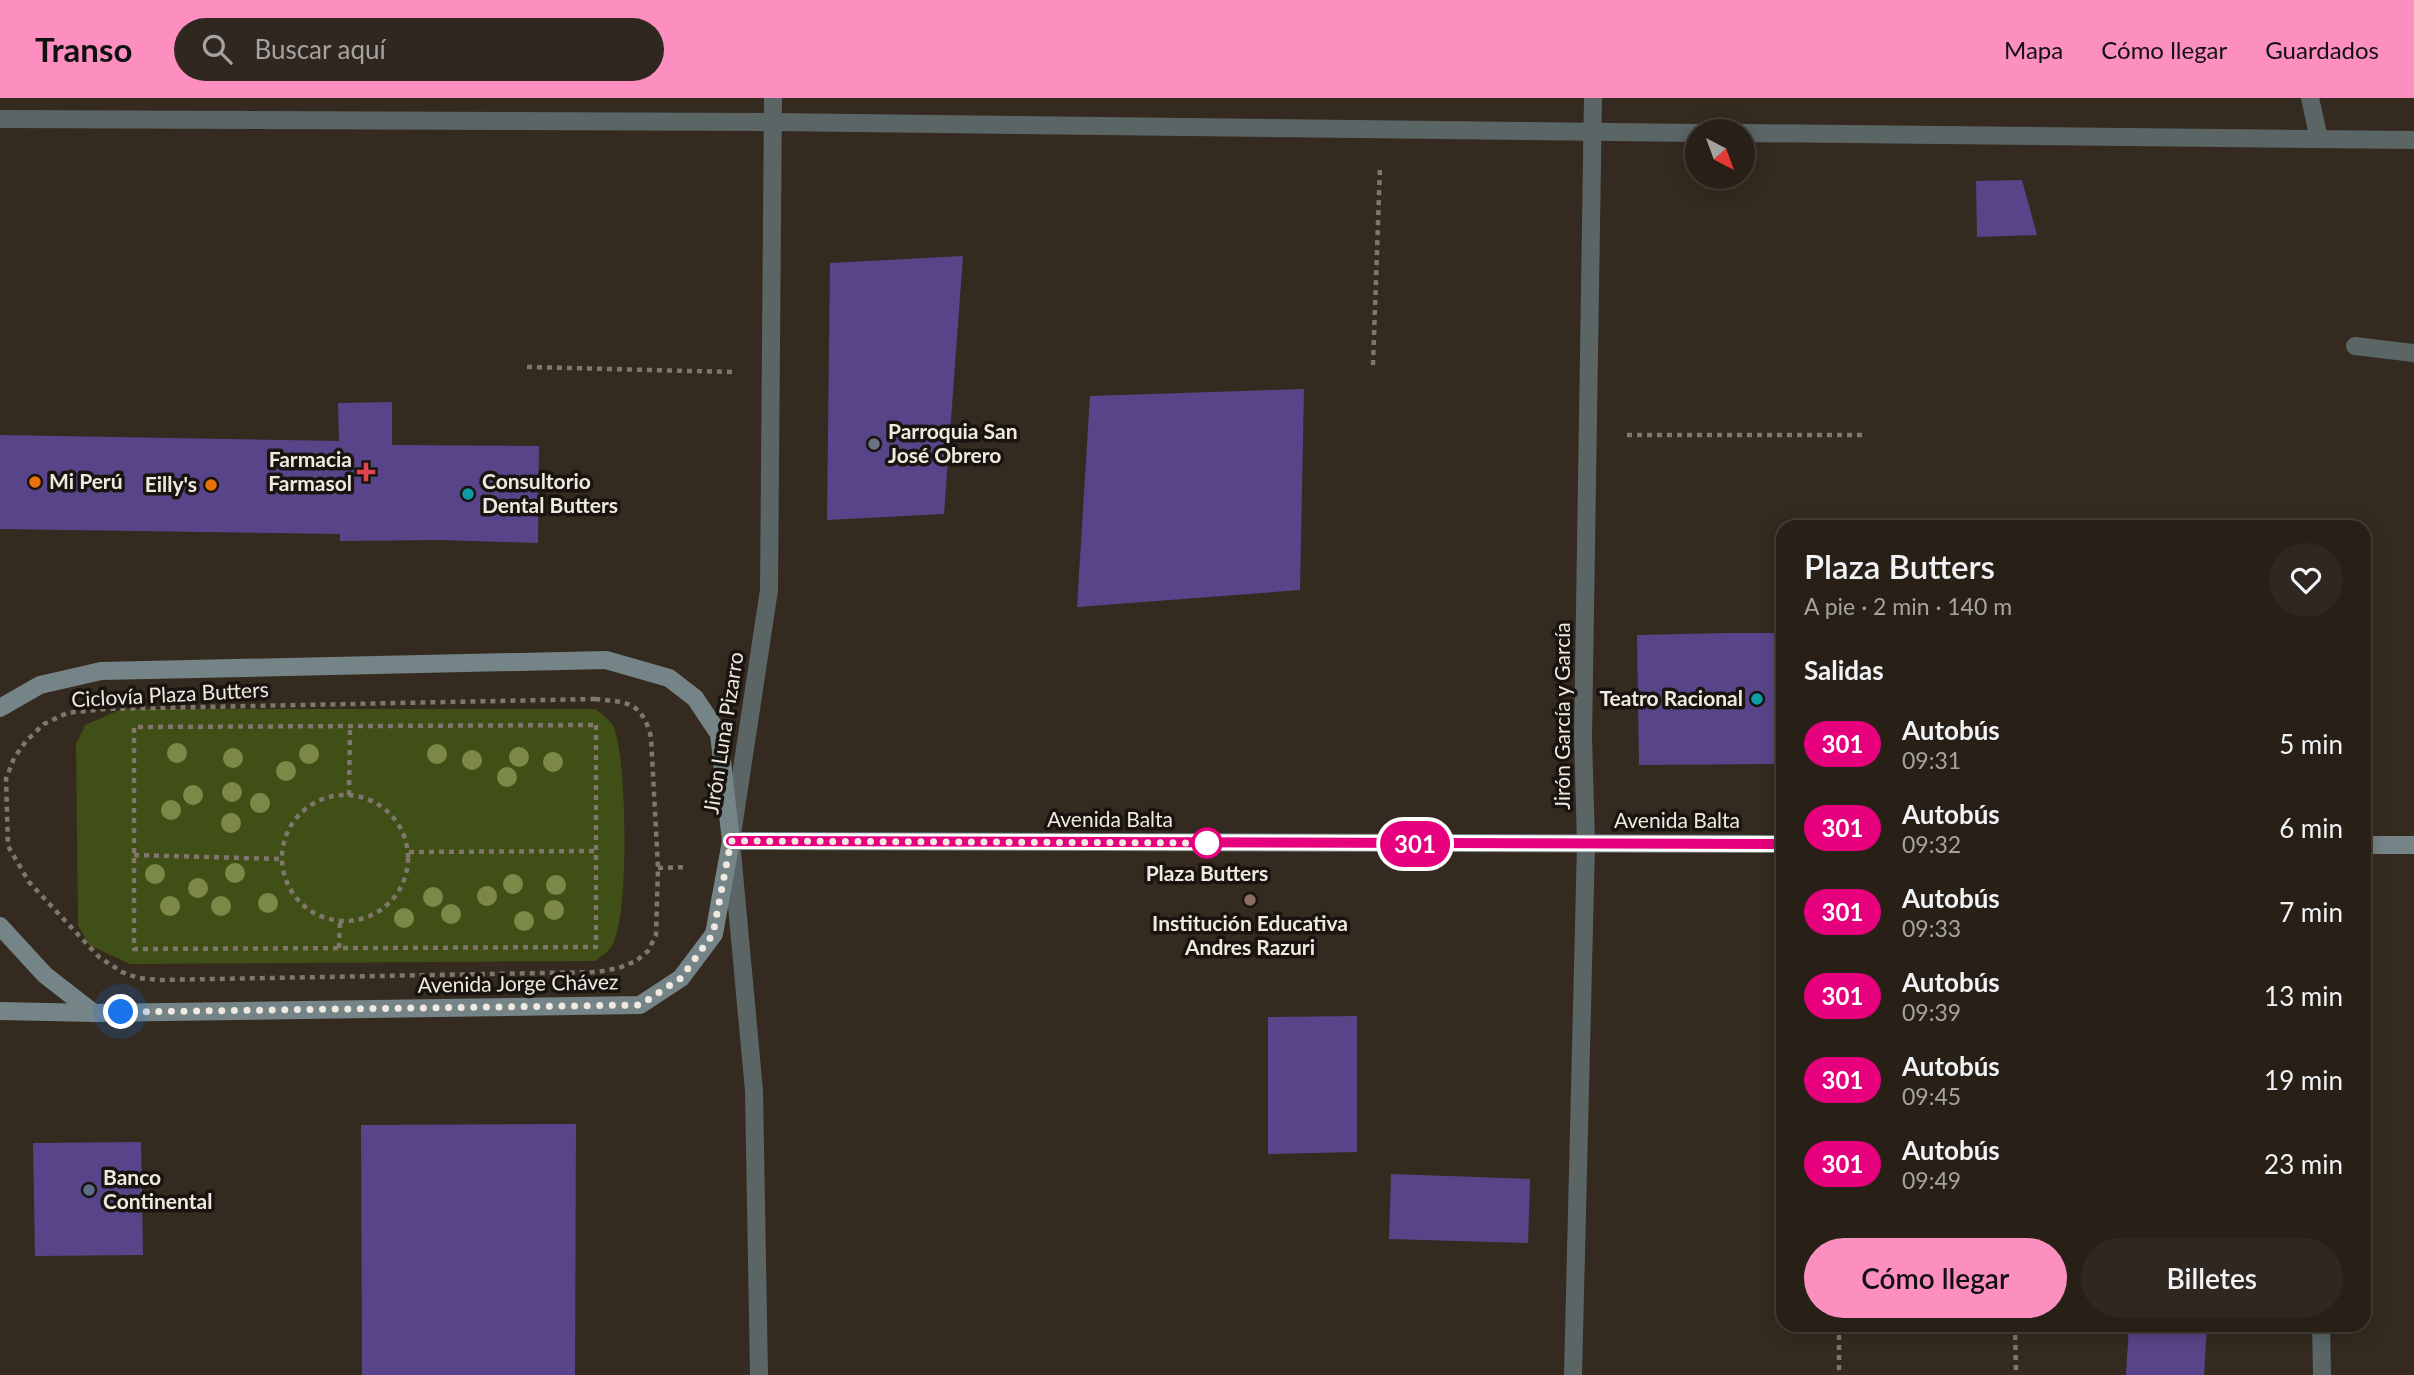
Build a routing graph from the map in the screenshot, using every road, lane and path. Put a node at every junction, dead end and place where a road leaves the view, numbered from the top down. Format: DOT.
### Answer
graph roads {
  1 [pos="774,98"];
  2 [pos="1592,98"];
  3 [pos="2310,98"];
  4 [pos="0,119"];
  5 [pos="773,122"];
  6 [pos="1382,130"];
  7 [pos="1593,132"];
  8 [pos="1685,133"];
  9 [pos="1755,133"];
  10 [pos="2319,139"];
  11 [pos="2414,140"];
  12 [pos="2355,346"];
  13 [pos="2414,353"];
  14 [pos="1373,365"];
  15 [pos="527,367"];
  16 [pos="771,373"];
  17 [pos="1588,435"];
  18 [pos="1867,435"];
  19 [pos="0,709"];
  20 [pos="350,726"];
  21 [pos="349,795"];
  22 [pos="731,841"];
  23 [pos="1586,844"];
  24 [pos="1776,844"];
  25 [pos="2371,845"];
  26 [pos="2414,845"];
  27 [pos="595,851"];
  28 [pos="409,852"];
  29 [pos="134,855"];
  30 [pos="281,859"];
  31 [pos="658,868"];
  32 [pos="340,922"];
  33 [pos="0,926"];
  34 [pos="340,948"];
  35 [pos="0,1011"];
  36 [pos="94,1013"];
  37 [pos="1839,1332"];
  38 [pos="2015,1332"];
  39 [pos="2321,1332"];
  40 [pos="759,1375"];
  41 [pos="1573,1375"];
  42 [pos="1839,1375"];
  43 [pos="2015,1375"];
  44 [pos="2322,1375"];
  1 -- 5 [label="street, Jirón Luna Pizarro"];
  2 -- 7 [label="street, Jirón García y García"];
  3 -- 10 [label="street"];
  4 -- 5 [label="street"];
  5 -- 6 [label="street"];
  5 -- 16 [label="street, Jirón Luna Pizarro"];
  6 -- 7 [label="street"];
  6 -- 14 [label="path"];
  7 -- 8 [label="street"];
  7 -- 17 [label="street, Jirón García y García"];
  9 -- 10 [label="street"];
  10 -- 11 [label="street"];
  12 -- 13 [label="street"];
  15 -- 16 [label="path"];
  16 -- 22 [label="street, Jirón Luna Pizarro"];
  17 -- 18 [label="path"];
  17 -- 23 [label="street, Jirón García y García"];
  19 -- 22 [label="main road, Avenida Jorge Chávez"];
  20 -- 21 [label="path"];
  20 -- 27 [label="path"];
  20 -- 29 [label="path"];
  21 -- 28 [label="path"];
  21 -- 30 [label="path"];
  22 -- 23 [label="main road, Avenida Balta"];
  22 -- 36 [label="main road, Avenida Jorge Chávez"];
  22 -- 40 [label="street, Jirón Luna Pizarro"];
  23 -- 24 [label="main road, Avenida Balta"];
  23 -- 41 [label="street, Jirón García y García"];
  25 -- 26 [label="main road"];
  27 -- 28 [label="path"];
  27 -- 34 [label="path"];
  28 -- 32 [label="path"];
  29 -- 30 [label="path"];
  29 -- 34 [label="path"];
  30 -- 32 [label="path"];
  31 -- 31 [label="path, Ciclovía Plaza Butters"];
  32 -- 34 [label="path"];
  33 -- 36 [label="main road"];
  35 -- 36 [label="main road, Avenida Jorge Chávez"];
  37 -- 42 [label="path"];
  38 -- 43 [label="path"];
  39 -- 44 [label="street"];
}
